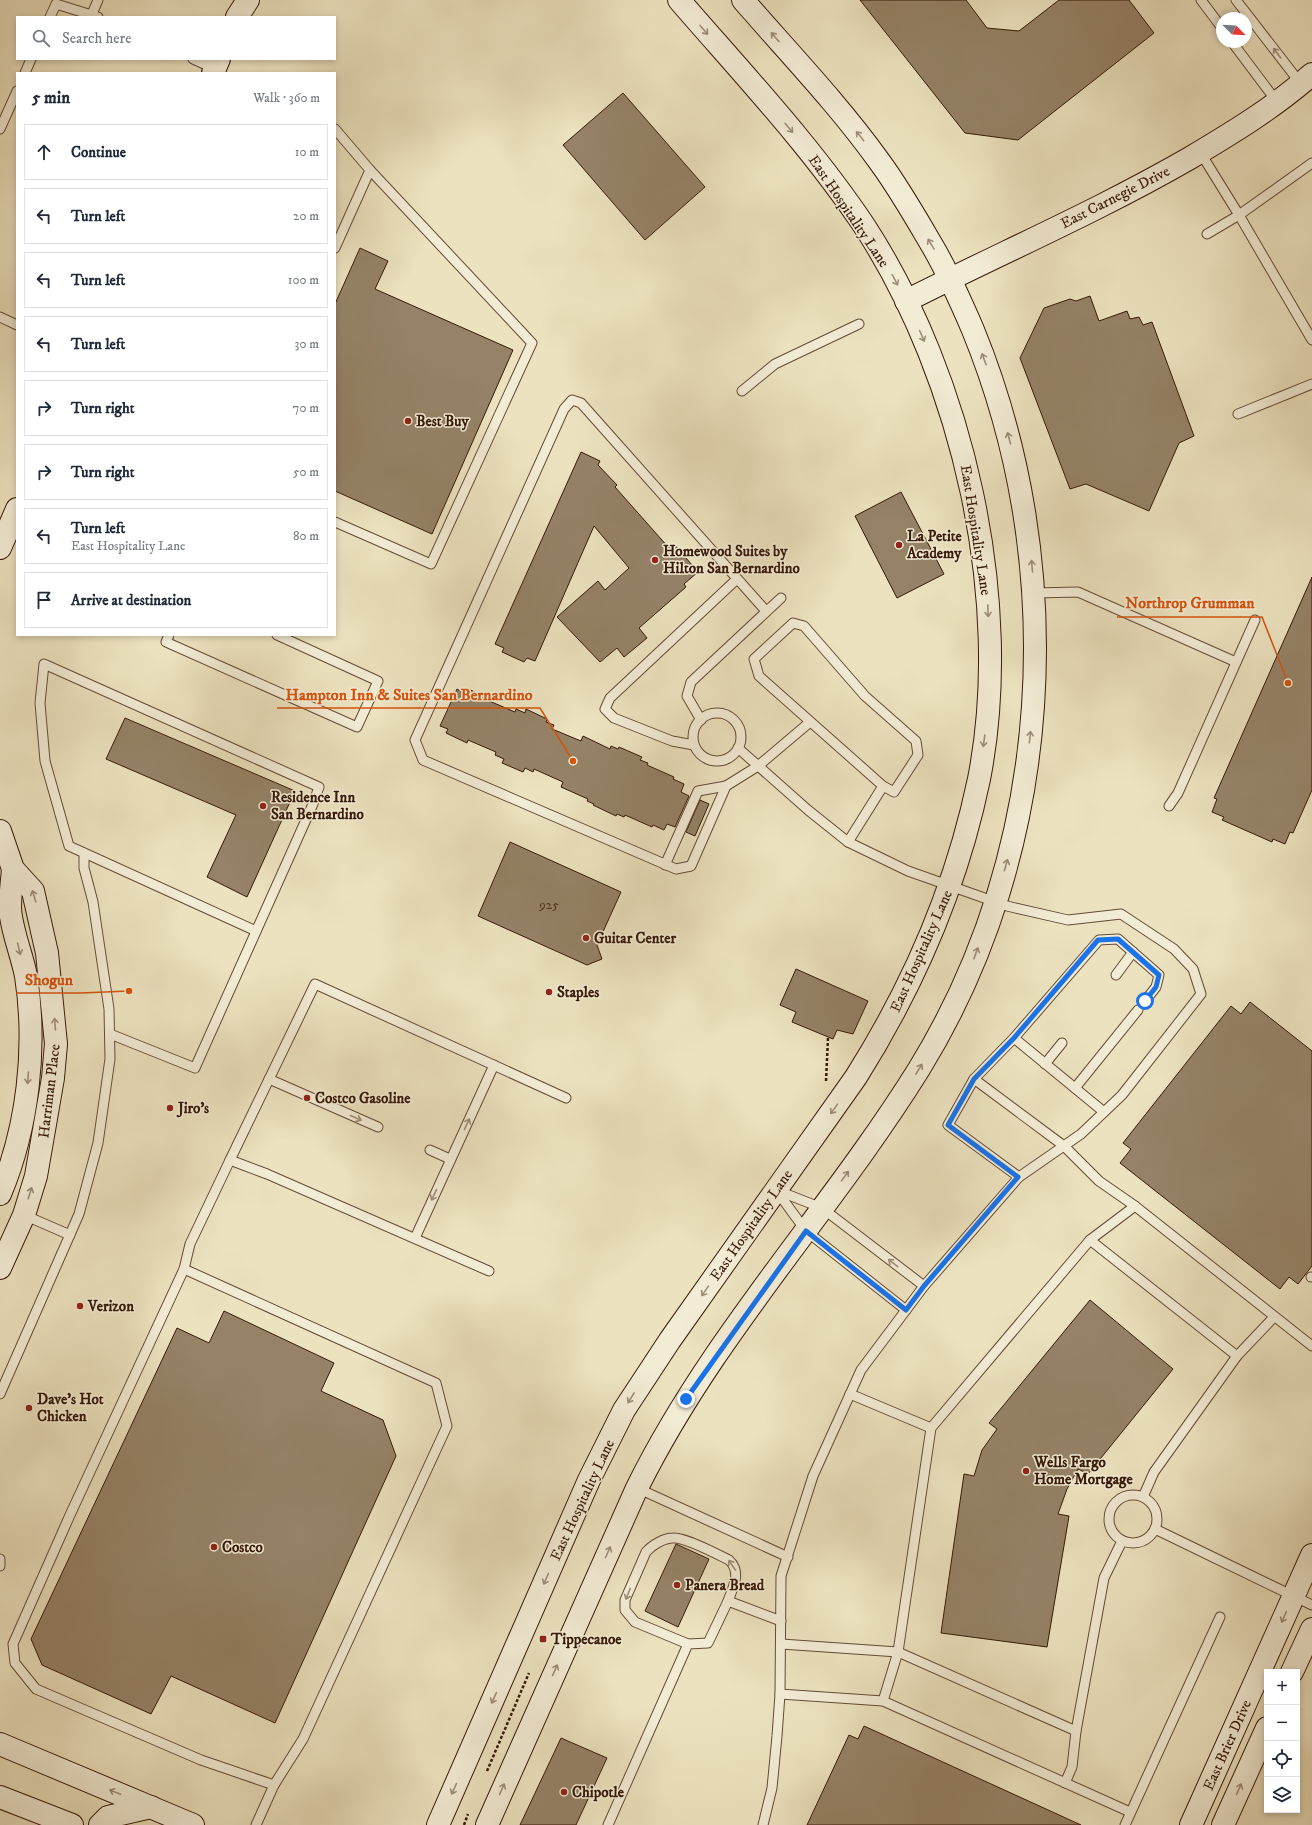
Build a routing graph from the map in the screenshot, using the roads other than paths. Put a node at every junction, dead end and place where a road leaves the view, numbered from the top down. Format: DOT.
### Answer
graph roads {
  1 [pos="98,0"];
  2 [pos="248,0"];
  3 [pos="679,0"];
  4 [pos="743,0"];
  5 [pos="1201,0"];
  6 [pos="1236,0"];
  7 [pos="52,2"];
  8 [pos="50,16"];
  9 [pos="95,16"];
  10 [pos="238,16"];
  11 [pos="1216,20"];
  12 [pos="1236,48"];
  13 [pos="31,60"];
  14 [pos="196,60"];
  15 [pos="218,69"];
  16 [pos="25,72"];
  17 [pos="1307,79"];
  18 [pos="16,93"];
  19 [pos="1277,102"];
  20 [pos="0,130"];
  21 [pos="336,131"];
  22 [pos="1200,152"];
  23 [pos="1312,163"];
  24 [pos="370,170"];
  25 [pos="1239,215"];
  26 [pos="1207,234"];
  27 [pos="336,246"];
  28 [pos="950,279"];
  29 [pos="906,301"];
  30 [pos="0,317"];
  31 [pos="859,324"];
  32 [pos="16,325"];
  33 [pos="1312,340"];
  34 [pos="1312,384"];
  35 [pos="742,391"];
  36 [pos="1238,414"];
  37 [pos="16,512"];
  38 [pos="336,522"];
  39 [pos="0,548"];
  40 [pos="738,579"];
  41 [pos="1034,593"];
  42 [pos="781,598"];
  43 [pos="766,611"];
  44 [pos="1255,620"];
  45 [pos="169,636"];
  46 [pos="279,636"];
  47 [pos="1236,662"];
  48 [pos="701,720"];
  49 [pos="810,722"];
  50 [pos="694,745"];
  51 [pos="738,748"];
  52 [pos="758,766"];
  53 [pos="726,786"];
  54 [pos="883,786"];
  55 [pos="1168,806"];
  56 [pos="0,832"];
  57 [pos="848,842"];
  58 [pos="84,853"];
  59 [pos="665,865"];
  60 [pos="6,871"];
  61 [pos="950,886"];
  62 [pos="995,902"];
  63 [pos="256,931"];
  64 [pos="1133,952"];
  65 [pos="1116,975"];
  66 [pos="1145,1001"];
  67 [pos="1138,1010"];
  68 [pos="110,1034"];
  69 [pos="1014,1038"];
  70 [pos="1062,1043"];
  71 [pos="1046,1064"];
  72 [pos="494,1065"];
  73 [pos="269,1079"];
  74 [pos="974,1079"];
  75 [pos="1075,1088"];
  76 [pos="566,1098"];
  77 [pos="1104,1112"];
  78 [pos="378,1127"];
  79 [pos="1064,1146"];
  80 [pos="430,1150"];
  81 [pos="450,1159"];
  82 [pos="230,1160"];
  83 [pos="1018,1177"];
  84 [pos="776,1190"];
  85 [pos="0,1194"];
  86 [pos="1135,1206"];
  87 [pos="822,1208"];
  88 [pos="24,1215"];
  89 [pos="806,1231"];
  90 [pos="70,1235"];
  91 [pos="414,1238"];
  92 [pos="1090,1240"];
  93 [pos="0,1268"];
  94 [pos="184,1269"];
  95 [pos="489,1271"];
  96 [pos="924,1286"];
  97 [pos="906,1310"];
  98 [pos="1274,1317"];
  99 [pos="1312,1346"];
  100 [pos="1237,1356"];
  101 [pos="0,1394"];
  102 [pos="850,1394"];
  103 [pos="932,1428"];
  104 [pos="637,1488"];
  105 [pos="1143,1497"];
  106 [pos="1154,1529"];
  107 [pos="1122,1541"];
  108 [pos="1312,1556"];
  109 [pos="788,1557"];
  110 [pos="0,1559"];
  111 [pos="0,1566"];
  112 [pos="728,1601"];
  113 [pos="1303,1601"];
  114 [pos="1220,1617"];
  115 [pos="781,1621"];
  116 [pos="1312,1629"];
  117 [pos="688,1644"];
  118 [pos="781,1644"];
  119 [pos="898,1652"];
  120 [pos="1293,1669"];
  121 [pos="780,1694"];
  122 [pos="882,1701"];
  123 [pos="1076,1731"];
  124 [pos="1264,1735"];
  125 [pos="0,1744"];
  126 [pos="1066,1783"];
  127 [pos="274,1785"];
  128 [pos="0,1797"];
  129 [pos="151,1807"];
  130 [pos="1130,1812"];
  131 [pos="611,1824"];
  132 [pos="72,1825"];
  133 [pos="100,1825"];
  134 [pos="194,1825"];
  135 [pos="256,1825"];
  136 [pos="438,1825"];
  137 [pos="487,1825"];
  138 [pos="763,1825"];
  139 [pos="1125,1825"];
  140 [pos="1191,1825"];
  141 [pos="1223,1825"];
  1 -- 9 [label="lane"];
  2 -- 10 [label="main road"];
  3 -- 29 [label="main road, East Hospitality Lane, one-way"];
  28 -- 4 [label="main road, one-way"];
  5 -- 11 [label="lane"];
  17 -- 6 [label="lane, one-way"];
  7 -- 8 [label="lane"];
  7 -- 9 [label="lane"];
  12 -- 19 [label="lane"];
  13 -- 16 [label="lane"];
  14 -- 15 [label="lane"];
  17 -- 19 [label="main road, East Carnegie Drive"];
  18 -- 20 [label="lane"];
  19 -- 22 [label="main road, East Carnegie Drive"];
  21 -- 24 [label="lane"];
  22 -- 25 [label="lane"];
  22 -- 28 [label="main road, East Carnegie Drive"];
  23 -- 25 [label="lane"];
  24 -- 27 [label="lane"];
  24 -- 38 [label="lane"];
  25 -- 26 [label="lane"];
  25 -- 33 [label="lane"];
  28 -- 29 [label="main road, East Carnegie Drive"];
  41 -- 28 [label="main road, one-way"];
  29 -- 61 [label="main road, East Hospitality Lane, one-way"];
  30 -- 32 [label="lane"];
  31 -- 35 [label="lane"];
  34 -- 36 [label="lane"];
  37 -- 39 [label="main road"];
  40 -- 43 [label="lane"];
  40 -- 50 [label="lane"];
  40 -- 59 [label="lane"];
  41 -- 47 [label="lane"];
  62 -- 41 [label="main road, one-way"];
  42 -- 43 [label="lane"];
  43 -- 48 [label="lane"];
  44 -- 47 [label="lane"];
  45 -- 46 [label="lane"];
  47 -- 55 [label="lane"];
  48 -- 50 [label="lane"];
  48 -- 51 [label="lane"];
  49 -- 52 [label="lane"];
  49 -- 54 [label="lane"];
  49 -- 54 [label="lane"];
  50 -- 51 [label="lane"];
  51 -- 52 [label="lane"];
  52 -- 53 [label="lane"];
  52 -- 57 [label="lane"];
  53 -- 59 [label="lane"];
  53 -- 59 [label="lane"];
  54 -- 57 [label="lane"];
  56 -- 60 [label="main road, Harriman Place"];
  57 -- 61 [label="lane"];
  58 -- 63 [label="lane"];
  58 -- 63 [label="lane"];
  58 -- 68 [label="lane"];
  60 -- 85 [label="main road, Harriman Place, one-way"];
  88 -- 60 [label="main road, Harriman Place, one-way"];
  61 -- 62 [label="lane"];
  61 -- 84 [label="main road, East Hospitality Lane, one-way"];
  62 -- 77 [label="lane"];
  87 -- 62 [label="main road, one-way"];
  63 -- 68 [label="lane"];
  64 -- 65 [label="lane"];
  64 -- 66 [label="lane"];
  64 -- 69 [label="lane"];
  67 -- 75 [label="lane"];
  68 -- 90 [label="lane"];
  69 -- 71 [label="lane"];
  69 -- 74 [label="lane"];
  70 -- 71 [label="lane"];
  71 -- 75 [label="lane"];
  72 -- 73 [label="lane"];
  72 -- 76 [label="lane"];
  81 -- 72 [label="lane, one-way"];
  73 -- 78 [label="lane, one-way"];
  73 -- 82 [label="lane"];
  74 -- 79 [label="lane"];
  74 -- 83 [label="lane"];
  75 -- 77 [label="lane"];
  77 -- 79 [label="lane"];
  79 -- 83 [label="lane"];
  79 -- 86 [label="lane"];
  80 -- 81 [label="lane"];
  81 -- 91 [label="lane, one-way"];
  82 -- 91 [label="lane"];
  82 -- 94 [label="lane"];
  83 -- 96 [label="lane"];
  84 -- 87 [label="lane"];
  84 -- 89 [label="lane"];
  84 -- 136 [label="main road, East Hospitality Lane, one-way"];
  86 -- 92 [label="lane"];
  86 -- 98 [label="lane"];
  87 -- 89 [label="main road"];
  96 -- 87 [label="lane, one-way"];
  88 -- 90 [label="lane"];
  88 -- 93 [label="main road, Harriman Place"];
  89 -- 97 [label="lane"];
  89 -- 104 [label="main road"];
  90 -- 101 [label="lane"];
  91 -- 95 [label="lane"];
  92 -- 100 [label="lane"];
  92 -- 103 [label="lane"];
  94 -- 127 [label="lane"];
  94 -- 127 [label="lane"];
  96 -- 97 [label="lane"];
  97 -- 102 [label="lane"];
  98 -- 99 [label="lane"];
  98 -- 100 [label="lane"];
  100 -- 105 [label="lane"];
  102 -- 103 [label="lane"];
  102 -- 109 [label="lane"];
  103 -- 119 [label="lane"];
  104 -- 109 [label="lane"];
  137 -- 104 [label="main road, one-way"];
  105 -- 106 [label="lane"];
  105 -- 107 [label="lane"];
  106 -- 107 [label="lane"];
  106 -- 113 [label="lane"];
  107 -- 123 [label="lane"];
  108 -- 113 [label="main road, East Brier Drive"];
  109 -- 115 [label="lane"];
  110 -- 111 [label="lane"];
  112 -- 115 [label="lane"];
  112 -- 117 [label="lane"];
  112 -- 117 [label="lane, one-way"];
  113 -- 140 [label="main road, East Brier Drive, one-way"];
  114 -- 130 [label="lane"];
  115 -- 118 [label="lane"];
  116 -- 120 [label="main road"];
  117 -- 131 [label="lane"];
  118 -- 119 [label="lane"];
  118 -- 121 [label="lane"];
  119 -- 122 [label="lane"];
  119 -- 123 [label="lane"];
  121 -- 122 [label="lane"];
  121 -- 138 [label="lane"];
  122 -- 126 [label="lane"];
  123 -- 126 [label="lane"];
  141 -- 124 [label="main road, East Brier Drive, one-way"];
  129 -- 125 [label="main road, one-way"];
  126 -- 130 [label="lane"];
  127 -- 135 [label="lane"];
  128 -- 132 [label="main road"];
  129 -- 133 [label="main road"];
  129 -- 134 [label="main road"];
  130 -- 139 [label="lane"];
}
